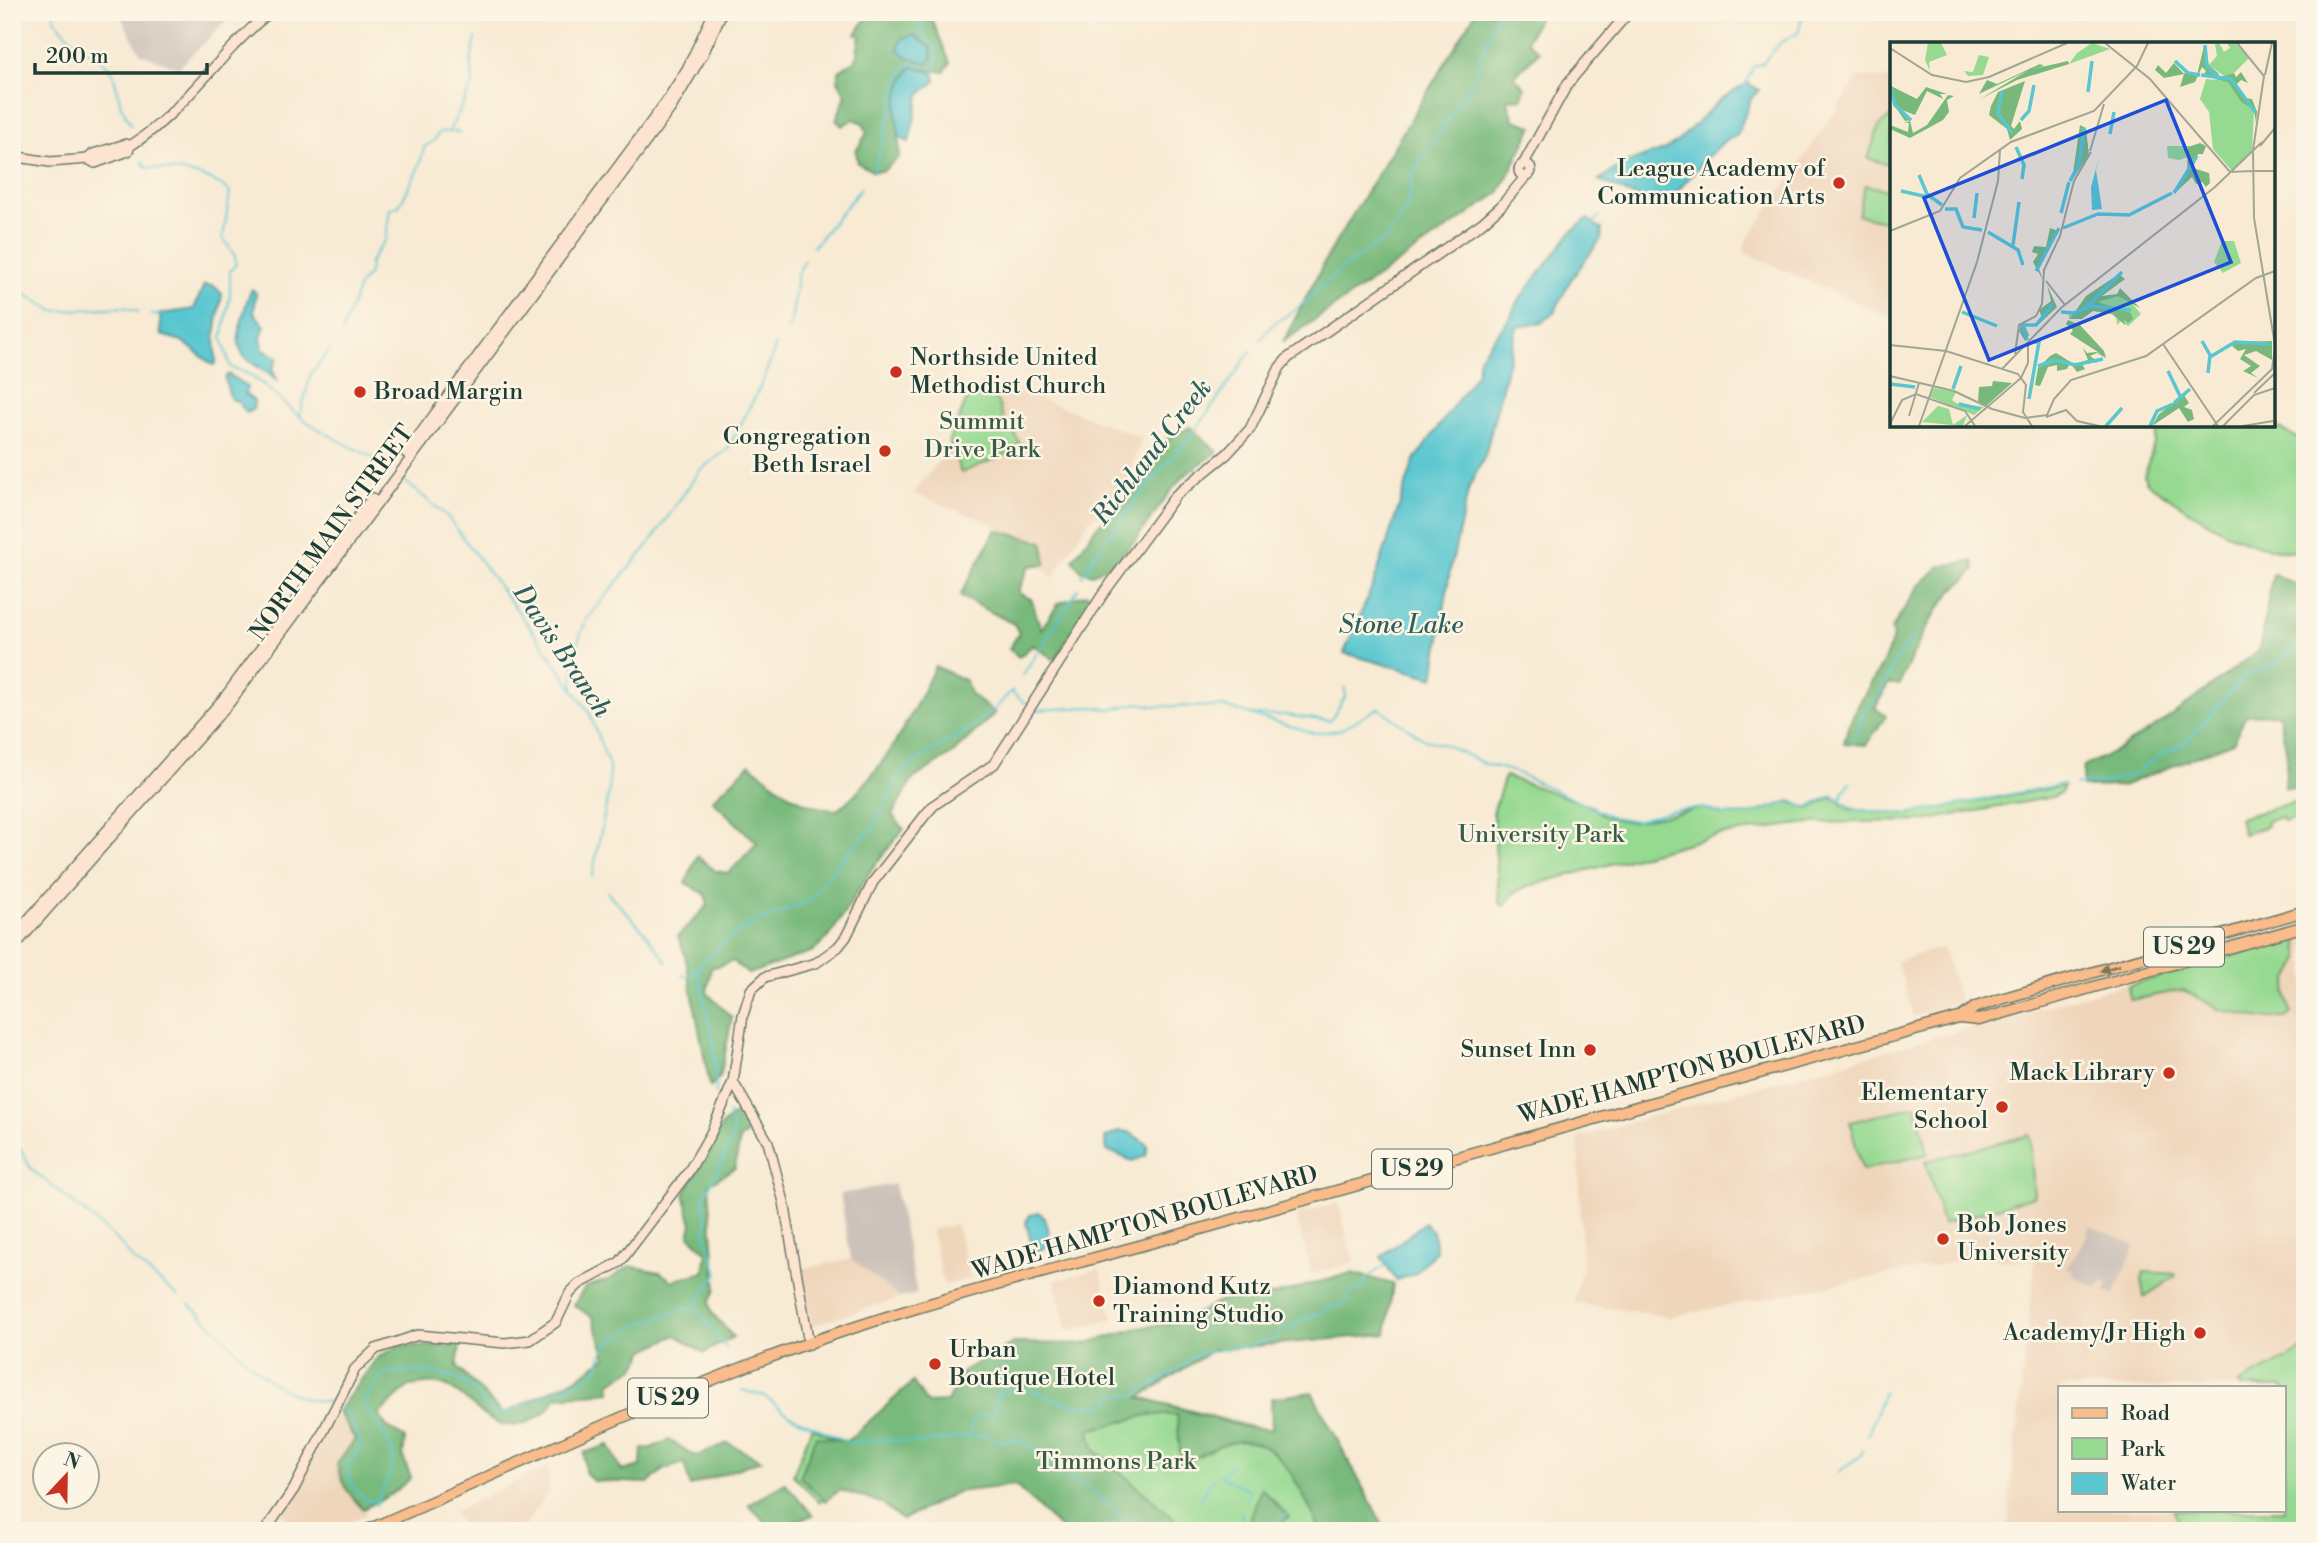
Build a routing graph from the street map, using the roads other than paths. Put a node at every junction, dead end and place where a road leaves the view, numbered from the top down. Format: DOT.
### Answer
graph roads {
  1 [pos="270,12"];
  2 [pos="715,12"];
  3 [pos="722,12"];
  4 [pos="1629,12"];
  5 [pos="12,156"];
  6 [pos="2305,911"];
  7 [pos="2305,926"];
  8 [pos="12,938"];
  9 [pos="12,949"];
  10 [pos="1959,1018"];
  11 [pos="733,1082"];
  12 [pos="809,1344"];
  13 [pos="379,1528"];
  14 [pos="265,1531"];
  15 [pos="365,1531"];
  1 -- 5 [label="street"];
  2 -- 8 [label="street, NORTH MAIN STREET"];
  3 -- 9 [label="street, NORTH MAIN STREET"];
  4 -- 11 [label="street"];
  6 -- 10 [label="main road, WADE HAMPTON BOULEVARD / US 29, one-way"];
  7 -- 10 [label="main road, WADE HAMPTON BOULEVARD / US 29"];
  10 -- 12 [label="main road, WADE HAMPTON BOULEVARD / US 29"];
  11 -- 12 [label="street"];
  11 -- 14 [label="street"];
  12 -- 13 [label="main road, WADE HAMPTON BOULEVARD / US 29"];
  13 -- 15 [label="main road, WADE HAMPTON BOULEVARD"];
}
